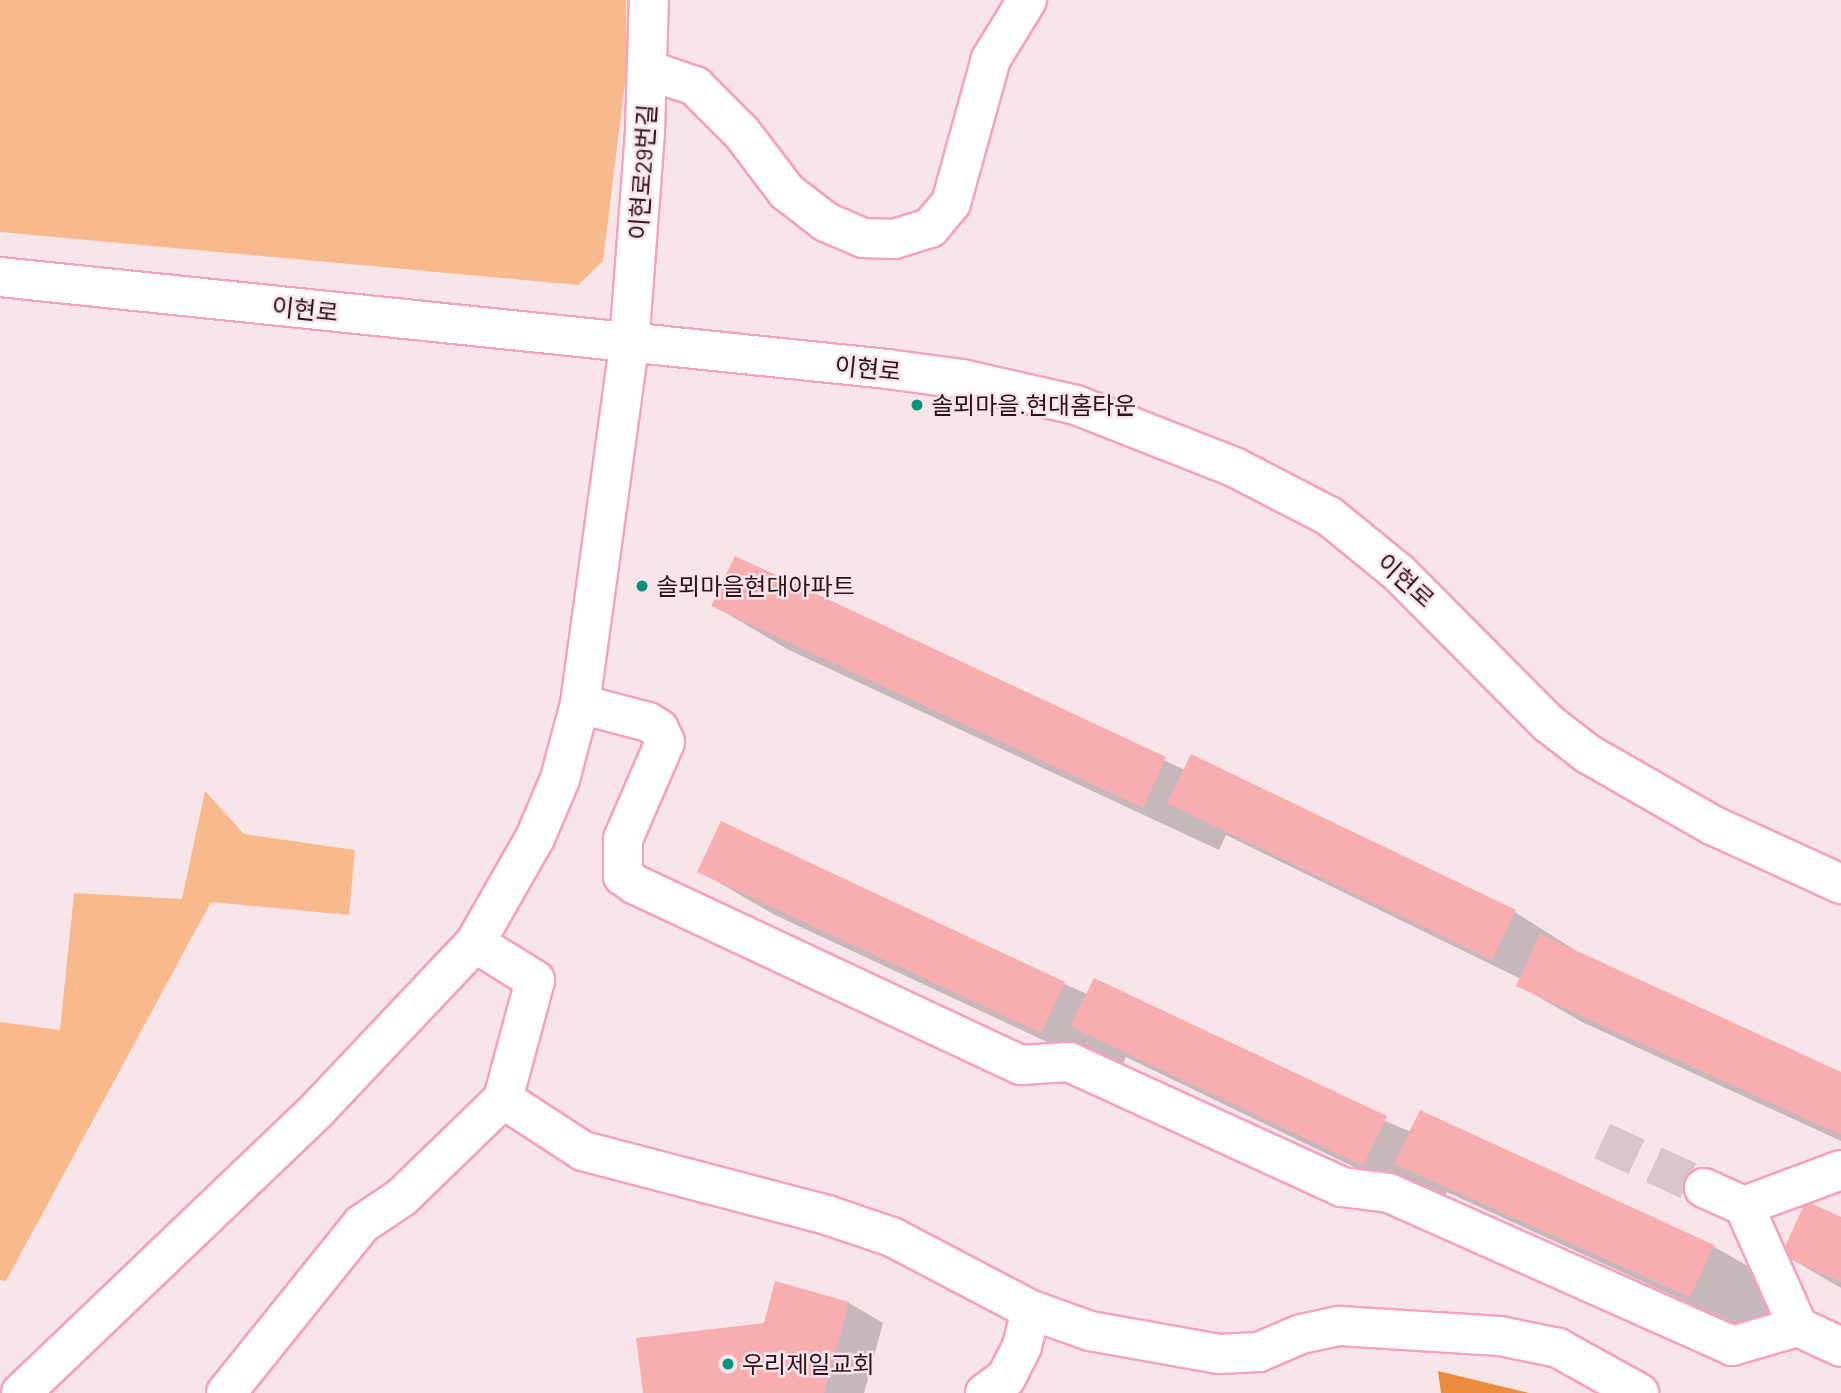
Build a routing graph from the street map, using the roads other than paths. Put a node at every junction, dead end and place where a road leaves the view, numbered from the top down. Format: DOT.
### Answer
graph roads {
  1 [pos="649,0"];
  2 [pos="1027,0"];
  3 [pos="648,70"];
  4 [pos="0,277"];
  5 [pos="629,345"];
  6 [pos="580,704"];
  7 [pos="1841,884"];
  8 [pos="475,943"];
  9 [pos="503,1099"];
  10 [pos="1841,1170"];
  11 [pos="1704,1188"];
  12 [pos="1744,1206"];
  13 [pos="1031,1310"];
  14 [pos="1798,1327"];
  15 [pos="1841,1347"];
  16 [pos="21,1393"];
  17 [pos="226,1393"];
  18 [pos="985,1393"];
  19 [pos="1639,1393"];
  1 -- 3 [label="street, 이현로29번길"];
  2 -- 3 [label="street"];
  3 -- 5 [label="street, 이현로29번길"];
  4 -- 5 [label="street, 이현로"];
  5 -- 6 [label="street, 이현로29번길"];
  5 -- 7 [label="street, 이현로"];
  6 -- 8 [label="street, 이현로29번길"];
  6 -- 14 [label="street"];
  8 -- 9 [label="street"];
  8 -- 16 [label="street, 이현로29번길"];
  9 -- 13 [label="street"];
  9 -- 17 [label="street"];
  10 -- 12 [label="street"];
  11 -- 12 [label="street"];
  12 -- 14 [label="street"];
  13 -- 18 [label="street"];
  13 -- 19 [label="street"];
  14 -- 15 [label="street"];
}
